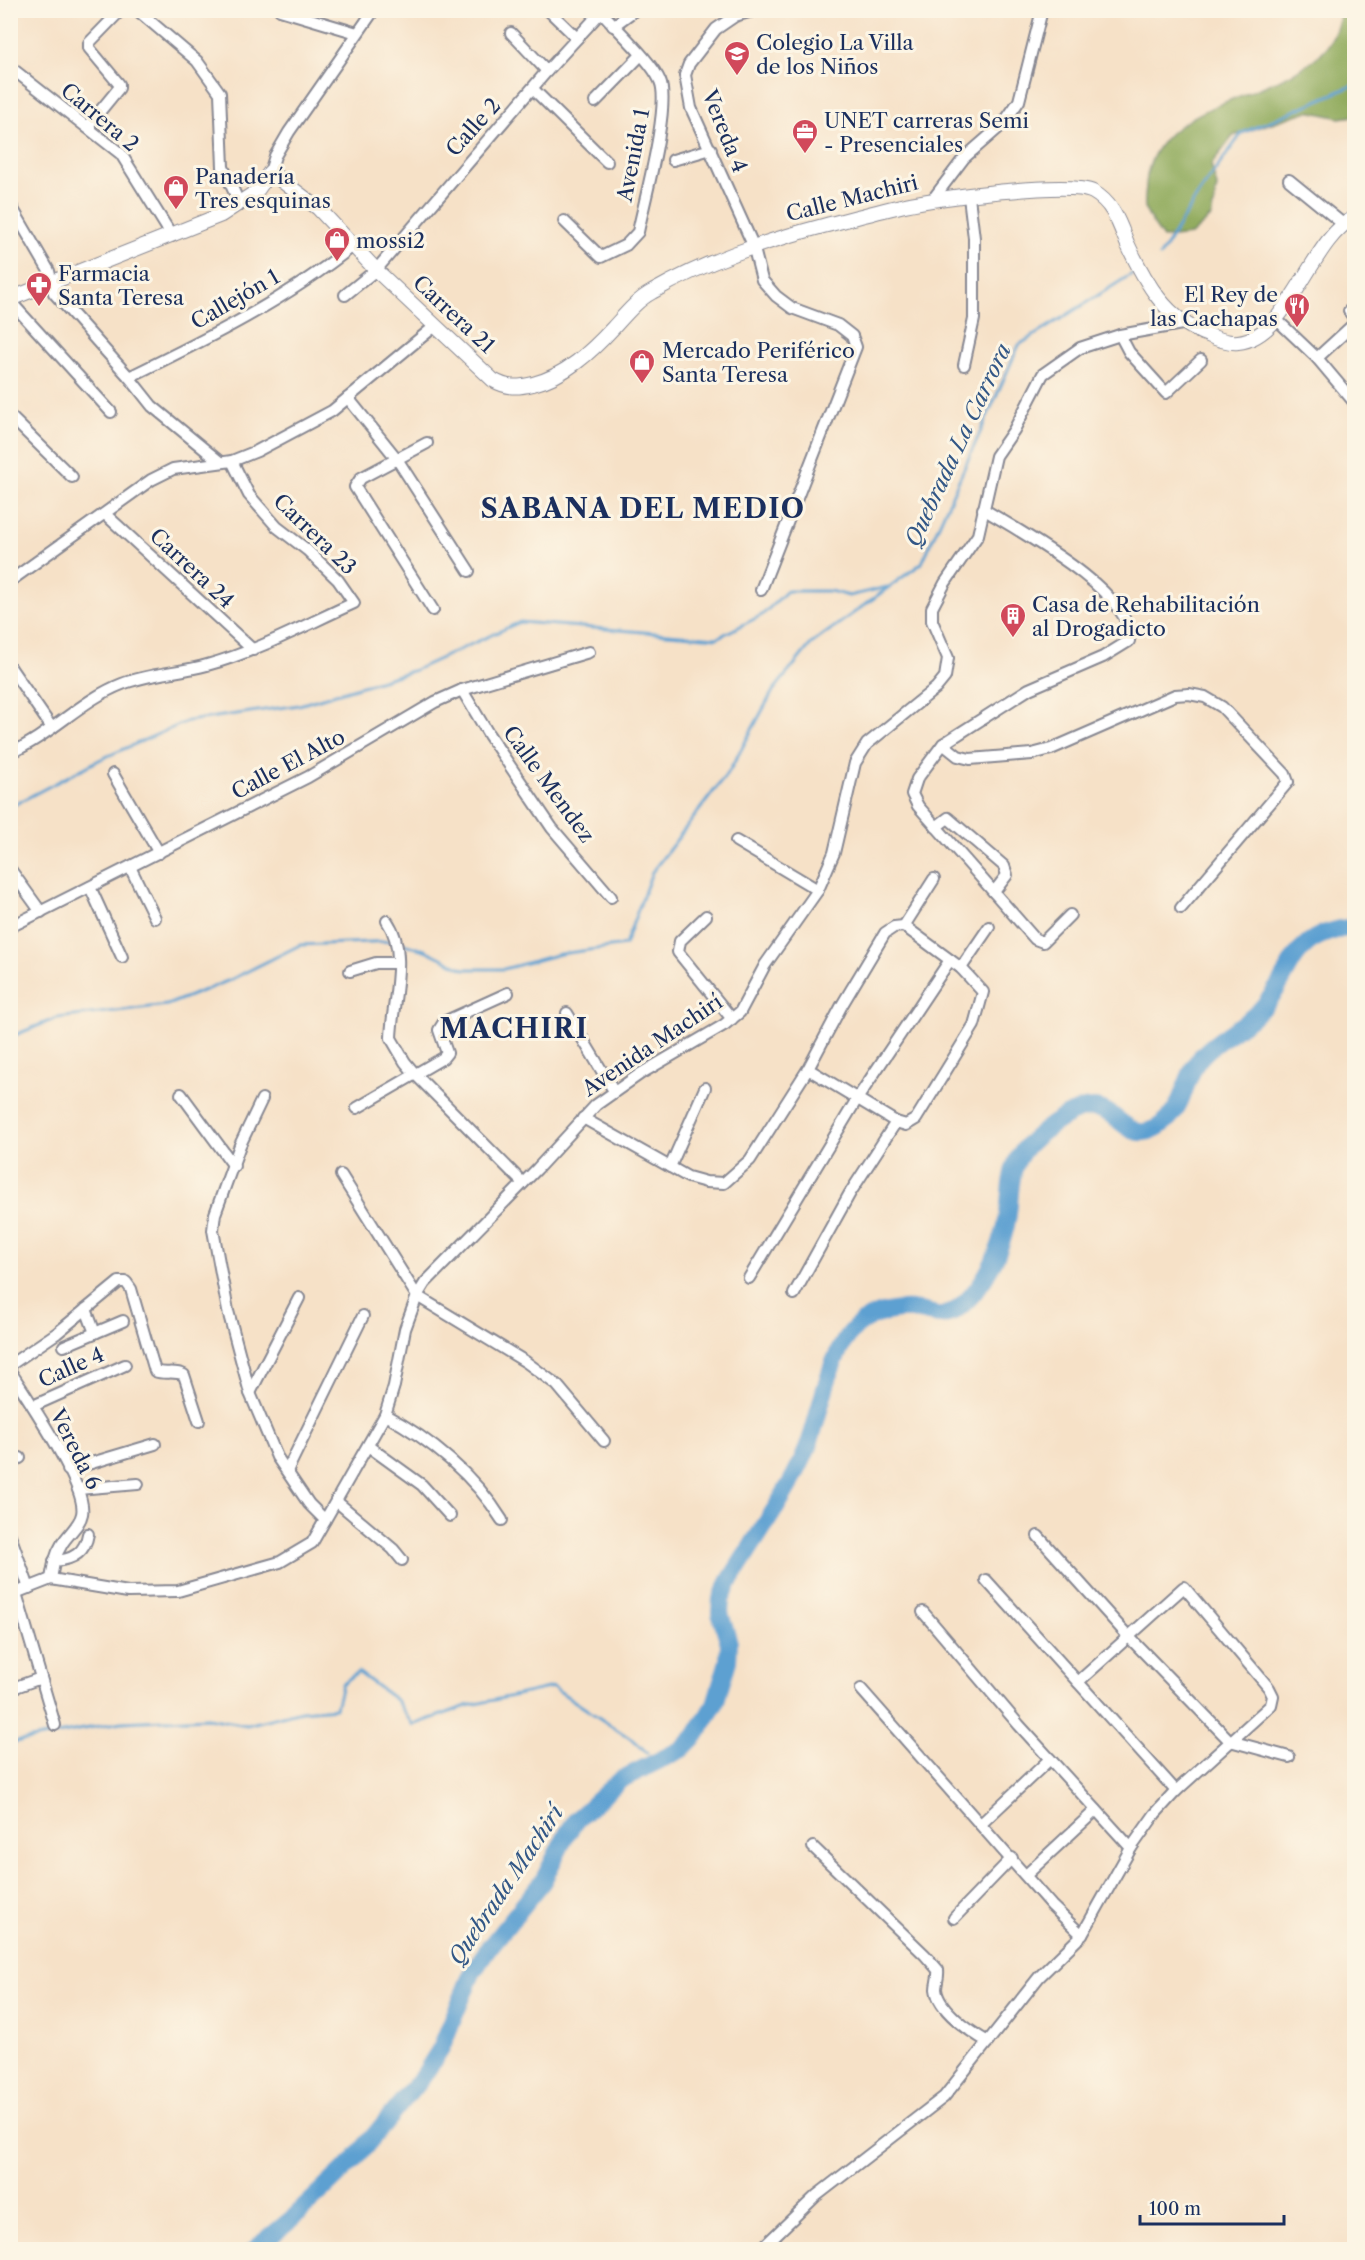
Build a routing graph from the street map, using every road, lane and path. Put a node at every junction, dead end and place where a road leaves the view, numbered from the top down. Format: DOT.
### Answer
graph roads {
  1 [pos="121,10"];
  2 [pos="137,10"];
  3 [pos="280,10"];
  4 [pos="374,10"];
  5 [pos="548,10"];
  6 [pos="635,10"];
  7 [pos="756,10"];
  8 [pos="1042,10"];
  9 [pos="601,11"];
  10 [pos="736,14"];
  11 [pos="613,26"];
  12 [pos="357,33"];
  13 [pos="511,33"];
  14 [pos="577,38"];
  15 [pos="640,56"];
  16 [pos="10,67"];
  17 [pos="546,71"];
  18 [pos="533,88"];
  19 [pos="595,102"];
  20 [pos="87,128"];
  21 [pos="711,150"];
  22 [pos="673,160"];
  23 [pos="607,162"];
  24 [pos="270,172"];
  25 [pos="1289,180"];
  26 [pos="969,197"];
  27 [pos="933,199"];
  28 [pos="10,204"];
  29 [pos="240,205"];
  30 [pos="564,221"];
  31 [pos="1349,221"];
  32 [pos="172,236"];
  33 [pos="354,245"];
  34 [pos="753,245"];
  35 [pos="376,270"];
  36 [pos="50,285"];
  37 [pos="345,295"];
  38 [pos="10,300"];
  39 [pos="1275,318"];
  40 [pos="1182,324"];
  41 [pos="1354,324"];
  42 [pos="435,326"];
  43 [pos="1120,335"];
  44 [pos="1317,358"];
  45 [pos="1201,360"];
  46 [pos="964,365"];
  47 [pos="129,377"];
  48 [pos="505,387"];
  49 [pos="348,398"];
  50 [pos="1354,402"];
  51 [pos="111,412"];
  52 [pos="10,416"];
  53 [pos="427,443"];
  54 [pos="397,459"];
  55 [pos="232,461"];
  56 [pos="220,462"];
  57 [pos="72,477"];
  58 [pos="983,509"];
  59 [pos="105,514"];
  60 [pos="468,570"];
  61 [pos="10,581"];
  62 [pos="761,590"];
  63 [pos="433,610"];
  64 [pos="253,650"];
  65 [pos="589,652"];
  66 [pos="10,668"];
  67 [pos="462,690"];
  68 [pos="52,728"];
  69 [pos="943,744"];
  70 [pos="10,753"];
  71 [pos="113,774"];
  72 [pos="936,827"];
  73 [pos="736,841"];
  74 [pos="159,853"];
  75 [pos="130,867"];
  76 [pos="10,869"];
  77 [pos="934,879"];
  78 [pos="90,887"];
  79 [pos="819,890"];
  80 [pos="994,892"];
  81 [pos="611,897"];
  82 [pos="1181,908"];
  83 [pos="41,912"];
  84 [pos="1070,915"];
  85 [pos="706,916"];
  86 [pos="155,918"];
  87 [pos="387,921"];
  88 [pos="904,926"];
  89 [pos="10,927"];
  90 [pos="989,927"];
  91 [pos="122,957"];
  92 [pos="950,960"];
  93 [pos="396,963"];
  94 [pos="961,968"];
  95 [pos="350,970"];
  96 [pos="508,993"];
  97 [pos="567,1013"];
  98 [pos="732,1019"];
  99 [pos="808,1069"];
  100 [pos="415,1074"];
  101 [pos="705,1088"];
  102 [pos="614,1091"];
  103 [pos="181,1094"];
  104 [pos="262,1099"];
  105 [pos="857,1099"];
  106 [pos="357,1108"];
  107 [pos="583,1118"];
  108 [pos="896,1122"];
  109 [pos="234,1166"];
  110 [pos="670,1167"];
  111 [pos="341,1175"];
  112 [pos="523,1183"];
  113 [pos="748,1278"];
  114 [pos="794,1294"];
  115 [pos="417,1296"];
  116 [pos="299,1298"];
  117 [pos="86,1309"];
  118 [pos="363,1316"];
  119 [pos="123,1322"];
  120 [pos="96,1333"];
  121 [pos="64,1346"];
  122 [pos="10,1365"];
  123 [pos="125,1365"];
  124 [pos="10,1371"];
  125 [pos="250,1393"];
  126 [pos="33,1406"];
  127 [pos="385,1415"];
  128 [pos="199,1421"];
  129 [pos="604,1441"];
  130 [pos="155,1444"];
  131 [pos="368,1446"];
  132 [pos="68,1470"];
  133 [pos="287,1471"];
  134 [pos="138,1484"];
  135 [pos="78,1489"];
  136 [pos="336,1501"];
  137 [pos="450,1516"];
  138 [pos="325,1520"];
  139 [pos="502,1520"];
  140 [pos="88,1534"];
  141 [pos="10,1535"];
  142 [pos="1038,1536"];
  143 [pos="402,1560"];
  144 [pos="54,1561"];
  145 [pos="51,1579"];
  146 [pos="986,1580"];
  147 [pos="29,1588"];
  148 [pos="13,1594"];
  149 [pos="923,1612"];
  150 [pos="1128,1636"];
  151 [pos="41,1678"];
  152 [pos="1078,1682"];
  153 [pos="10,1689"];
  154 [pos="861,1689"];
  155 [pos="55,1725"];
  156 [pos="1230,1741"];
  157 [pos="1288,1757"];
  158 [pos="1050,1759"];
  159 [pos="1176,1791"];
  160 [pos="1096,1810"];
  161 [pos="981,1824"];
  162 [pos="813,1847"];
  163 [pos="1131,1848"];
  164 [pos="1012,1858"];
  165 [pos="1026,1875"];
  166 [pos="954,1918"];
  167 [pos="1082,1935"];
  168 [pos="988,2042"];
  169 [pos="760,2250"];
  1 -- 20 [label="street"];
  2 -- 29 [label="street"];
  3 -- 12 [label="street"];
  4 -- 12 [label="street"];
  5 -- 14 [label="street"];
  6 -- 11 [label="street"];
  7 -- 10 [label="street"];
  8 -- 27 [label="street"];
  9 -- 11 [label="street, Avenida 1"];
  9 -- 14 [label="street, Calle 2"];
  10 -- 21 [label="street, Vereda 4"];
  11 -- 15 [label="street, Avenida 1"];
  12 -- 24 [label="street"];
  13 -- 17 [label="street"];
  14 -- 17 [label="street, Calle 2"];
  15 -- 19 [label="street"];
  15 -- 30 [label="street, Avenida 1"];
  16 -- 20 [label="street, Carrera 2"];
  17 -- 18 [label="street, Calle 2"];
  18 -- 23 [label="street"];
  18 -- 35 [label="street, Calle 2"];
  20 -- 32 [label="street, Carrera 2"];
  21 -- 22 [label="street"];
  21 -- 34 [label="street, Vereda 4"];
  24 -- 29 [label="street"];
  24 -- 33 [label="street, Carrera 21"];
  25 -- 31 [label="street"];
  26 -- 27 [label="street, Calle Machiri"];
  26 -- 40 [label="street, Calle Machiri"];
  26 -- 46 [label="street"];
  27 -- 34 [label="street, Calle Machiri"];
  28 -- 36 [label="street"];
  29 -- 32 [label="street"];
  31 -- 39 [label="street"];
  32 -- 36 [label="street"];
  33 -- 35 [label="street, Carrera 21"];
  33 -- 47 [label="street, Callejón 1"];
  34 -- 48 [label="street, Calle Machiri"];
  34 -- 62 [label="street, Vereda 4"];
  35 -- 37 [label="street, Calle 2"];
  35 -- 42 [label="street, Carrera 21"];
  36 -- 38 [label="street"];
  36 -- 47 [label="street"];
  38 -- 51 [label="street"];
  39 -- 40 [label="street"];
  39 -- 44 [label="street"];
  40 -- 43 [label="street, Avenida Machirí"];
  41 -- 44 [label="street"];
  42 -- 48 [label="street, Carrera 21"];
  42 -- 49 [label="street"];
  43 -- 45 [label="street"];
  43 -- 58 [label="street, Avenida Machirí"];
  44 -- 50 [label="street"];
  47 -- 56 [label="street"];
  49 -- 54 [label="street"];
  49 -- 55 [label="street"];
  52 -- 57 [label="street"];
  53 -- 54 [label="street"];
  54 -- 60 [label="street"];
  54 -- 63 [label="street"];
  55 -- 56 [label="street"];
  55 -- 64 [label="street, Carrera 23"];
  56 -- 59 [label="street"];
  58 -- 69 [label="street"];
  58 -- 79 [label="street, Avenida Machirí"];
  59 -- 61 [label="street"];
  59 -- 64 [label="street, Carrera 24"];
  64 -- 68 [label="street"];
  65 -- 67 [label="street, Calle El Alto"];
  66 -- 68 [label="street"];
  67 -- 74 [label="street, Calle El Alto"];
  67 -- 81 [label="street, Calle Mendez"];
  68 -- 70 [label="street"];
  69 -- 72 [label="street"];
  69 -- 82 [label="street"];
  71 -- 74 [label="street"];
  72 -- 80 [label="street"];
  72 -- 80 [label="street"];
  73 -- 79 [label="street"];
  74 -- 75 [label="street, Calle El Alto"];
  75 -- 78 [label="street, Calle El Alto"];
  75 -- 86 [label="street"];
  76 -- 83 [label="street"];
  77 -- 88 [label="street"];
  78 -- 83 [label="street, Calle El Alto"];
  78 -- 91 [label="street"];
  79 -- 98 [label="street, Avenida Machirí"];
  80 -- 84 [label="street"];
  83 -- 89 [label="street, Calle El Alto"];
  85 -- 98 [label="street"];
  87 -- 93 [label="street"];
  88 -- 92 [label="street"];
  88 -- 99 [label="street"];
  90 -- 94 [label="street"];
  92 -- 94 [label="street"];
  92 -- 105 [label="street"];
  93 -- 95 [label="street"];
  93 -- 100 [label="street"];
  94 -- 108 [label="street"];
  96 -- 100 [label="street"];
  97 -- 102 [label="street"];
  98 -- 102 [label="street, Avenida Machirí"];
  99 -- 105 [label="street"];
  99 -- 110 [label="street"];
  100 -- 106 [label="street"];
  100 -- 112 [label="street"];
  101 -- 110 [label="street"];
  102 -- 107 [label="street, Avenida Machirí"];
  103 -- 109 [label="street"];
  104 -- 109 [label="street"];
  105 -- 108 [label="street"];
  105 -- 113 [label="street"];
  107 -- 110 [label="street"];
  107 -- 112 [label="street, Avenida Machirí"];
  108 -- 114 [label="street"];
  109 -- 125 [label="street"];
  111 -- 115 [label="street"];
  112 -- 115 [label="street, Avenida Machirí"];
  115 -- 127 [label="street, Avenida Machirí"];
  115 -- 129 [label="street"];
  116 -- 125 [label="street"];
  117 -- 120 [label="street"];
  117 -- 122 [label="street"];
  117 -- 128 [label="street"];
  118 -- 133 [label="street"];
  119 -- 120 [label="street"];
  120 -- 121 [label="street"];
  123 -- 126 [label="street, Calle 4"];
  124 -- 126 [label="street, Vereda 6"];
  125 -- 133 [label="street"];
  126 -- 132 [label="street, Vereda 6"];
  127 -- 131 [label="street, Avenida Machirí"];
  127 -- 139 [label="street"];
  130 -- 132 [label="street"];
  131 -- 136 [label="street, Avenida Machirí"];
  131 -- 137 [label="street"];
  132 -- 135 [label="street, Vereda 6"];
  133 -- 138 [label="street"];
  134 -- 135 [label="street"];
  135 -- 144 [label="street, Vereda 6"];
  136 -- 138 [label="street, Avenida Machirí"];
  136 -- 143 [label="street"];
  138 -- 145 [label="street, Avenida Machirí"];
  140 -- 144 [label="street"];
  141 -- 147 [label="street"];
  142 -- 150 [label="street"];
  144 -- 145 [label="street, Vereda 6"];
  145 -- 147 [label="street"];
  146 -- 152 [label="street"];
  147 -- 148 [label="street"];
  148 -- 151 [label="street"];
  149 -- 158 [label="street"];
  150 -- 152 [label="street"];
  150 -- 156 [label="street"];
  150 -- 156 [label="street"];
  151 -- 153 [label="street"];
  151 -- 155 [label="street"];
  152 -- 159 [label="street"];
  154 -- 161 [label="street"];
  156 -- 157 [label="street"];
  156 -- 159 [label="street"];
  158 -- 160 [label="street"];
  158 -- 161 [label="street"];
  159 -- 163 [label="street"];
  160 -- 163 [label="street"];
  160 -- 165 [label="street"];
  161 -- 164 [label="street"];
  162 -- 168 [label="street"];
  163 -- 167 [label="street"];
  164 -- 165 [label="street"];
  164 -- 166 [label="street"];
  165 -- 167 [label="street"];
  167 -- 168 [label="street"];
  168 -- 169 [label="street"];
}
